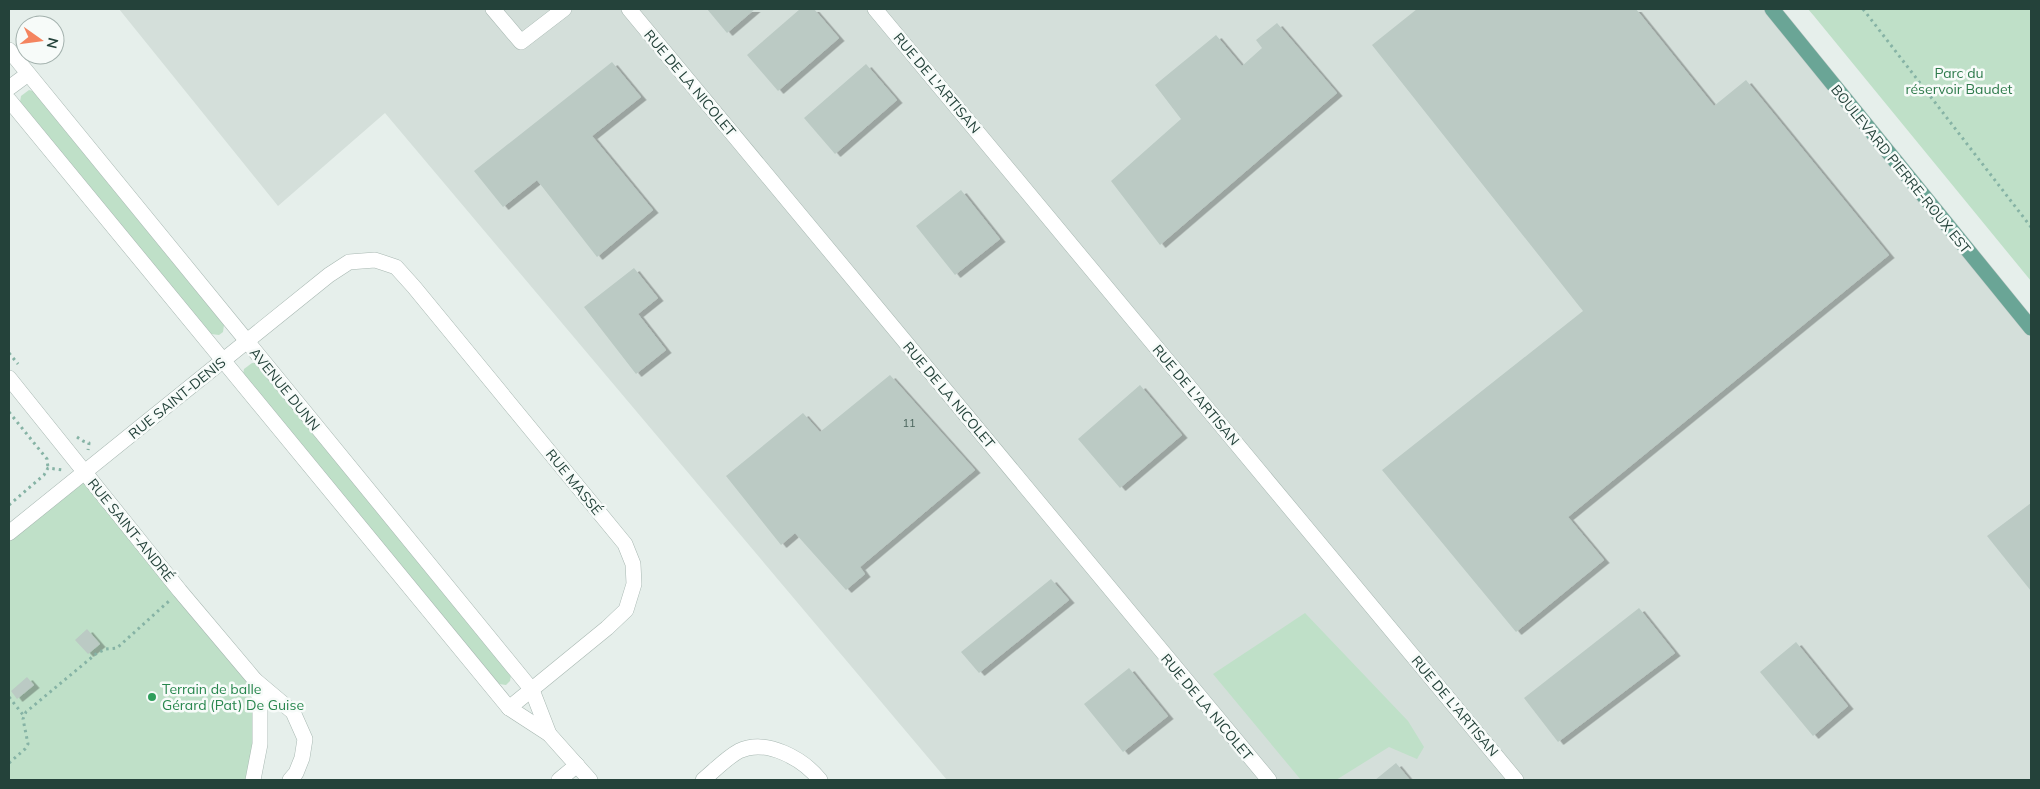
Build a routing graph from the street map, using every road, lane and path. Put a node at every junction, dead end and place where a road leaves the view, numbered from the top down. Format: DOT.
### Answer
graph roads {
  1 [pos="494,9"];
  2 [pos="564,9"];
  3 [pos="629,9"];
  4 [pos="875,9"];
  5 [pos="1772,9"];
  6 [pos="1863,9"];
  7 [pos="9,50"];
  8 [pos="28,74"];
  9 [pos="9,88"];
  10 [pos="9,100"];
  11 [pos="2031,227"];
  12 [pos="375,260"];
  13 [pos="2031,328"];
  14 [pos="246,342"];
  15 [pos="223,362"];
  16 [pos="9,378"];
  17 [pos="9,412"];
  18 [pos="48,468"];
  19 [pos="85,472"];
  20 [pos="9,505"];
  21 [pos="9,533"];
  22 [pos="180,591"];
  23 [pos="255,680"];
  24 [pos="532,690"];
  25 [pos="9,697"];
  26 [pos="509,708"];
  27 [pos="24,716"];
  28 [pos="549,734"];
  29 [pos="9,763"];
  30 [pos="577,765"];
  31 [pos="253,780"];
  32 [pos="290,780"];
  33 [pos="559,780"];
  34 [pos="590,780"];
  35 [pos="702,780"];
  36 [pos="820,780"];
  37 [pos="1269,780"];
  38 [pos="1516,780"];
  1 -- 2 [label="street"];
  3 -- 37 [label="street, RUE DE LA NICOLET"];
  4 -- 38 [label="street, RUE DE L'ARTISAN"];
  5 -- 13 [label="main road, BOULEVARD PIERRE-ROUX EST"];
  6 -- 11 [label="path"];
  7 -- 8 [label="street, AVENUE DUNN"];
  8 -- 9 [label="street"];
  8 -- 14 [label="street, AVENUE DUNN"];
  10 -- 15 [label="street, AVENUE DUNN"];
  12 -- 14 [label="street, RUE SAINT-DENIS"];
  12 -- 24 [label="street, RUE MASSÉ"];
  14 -- 15 [label="street, RUE SAINT-DENIS"];
  14 -- 24 [label="street, AVENUE DUNN"];
  15 -- 19 [label="street, RUE SAINT-DENIS"];
  15 -- 26 [label="street, AVENUE DUNN"];
  16 -- 19 [label="street, RUE SAINT-ANDRÉ"];
  17 -- 18 [label="path"];
  18 -- 19 [label="path"];
  18 -- 20 [label="path"];
  19 -- 21 [label="street, RUE SAINT-DENIS"];
  19 -- 22 [label="street, RUE SAINT-ANDRÉ"];
  22 -- 23 [label="street, RUE SAINT-ANDRÉ"];
  22 -- 27 [label="path"];
  23 -- 31 [label="street, RUE SAINT-ANDRÉ"];
  23 -- 32 [label="street, RUE SAINT-ANDRÉ"];
  24 -- 26 [label="street, RUE MASSÉ"];
  24 -- 28 [label="street, AVENUE DUNN"];
  25 -- 27 [label="path"];
  26 -- 28 [label="street, AVENUE DUNN"];
  27 -- 29 [label="path"];
  28 -- 30 [label="street, AVENUE DUNN"];
  30 -- 33 [label="street"];
  30 -- 34 [label="street, AVENUE DUNN"];
  35 -- 36 [label="street"];
}
